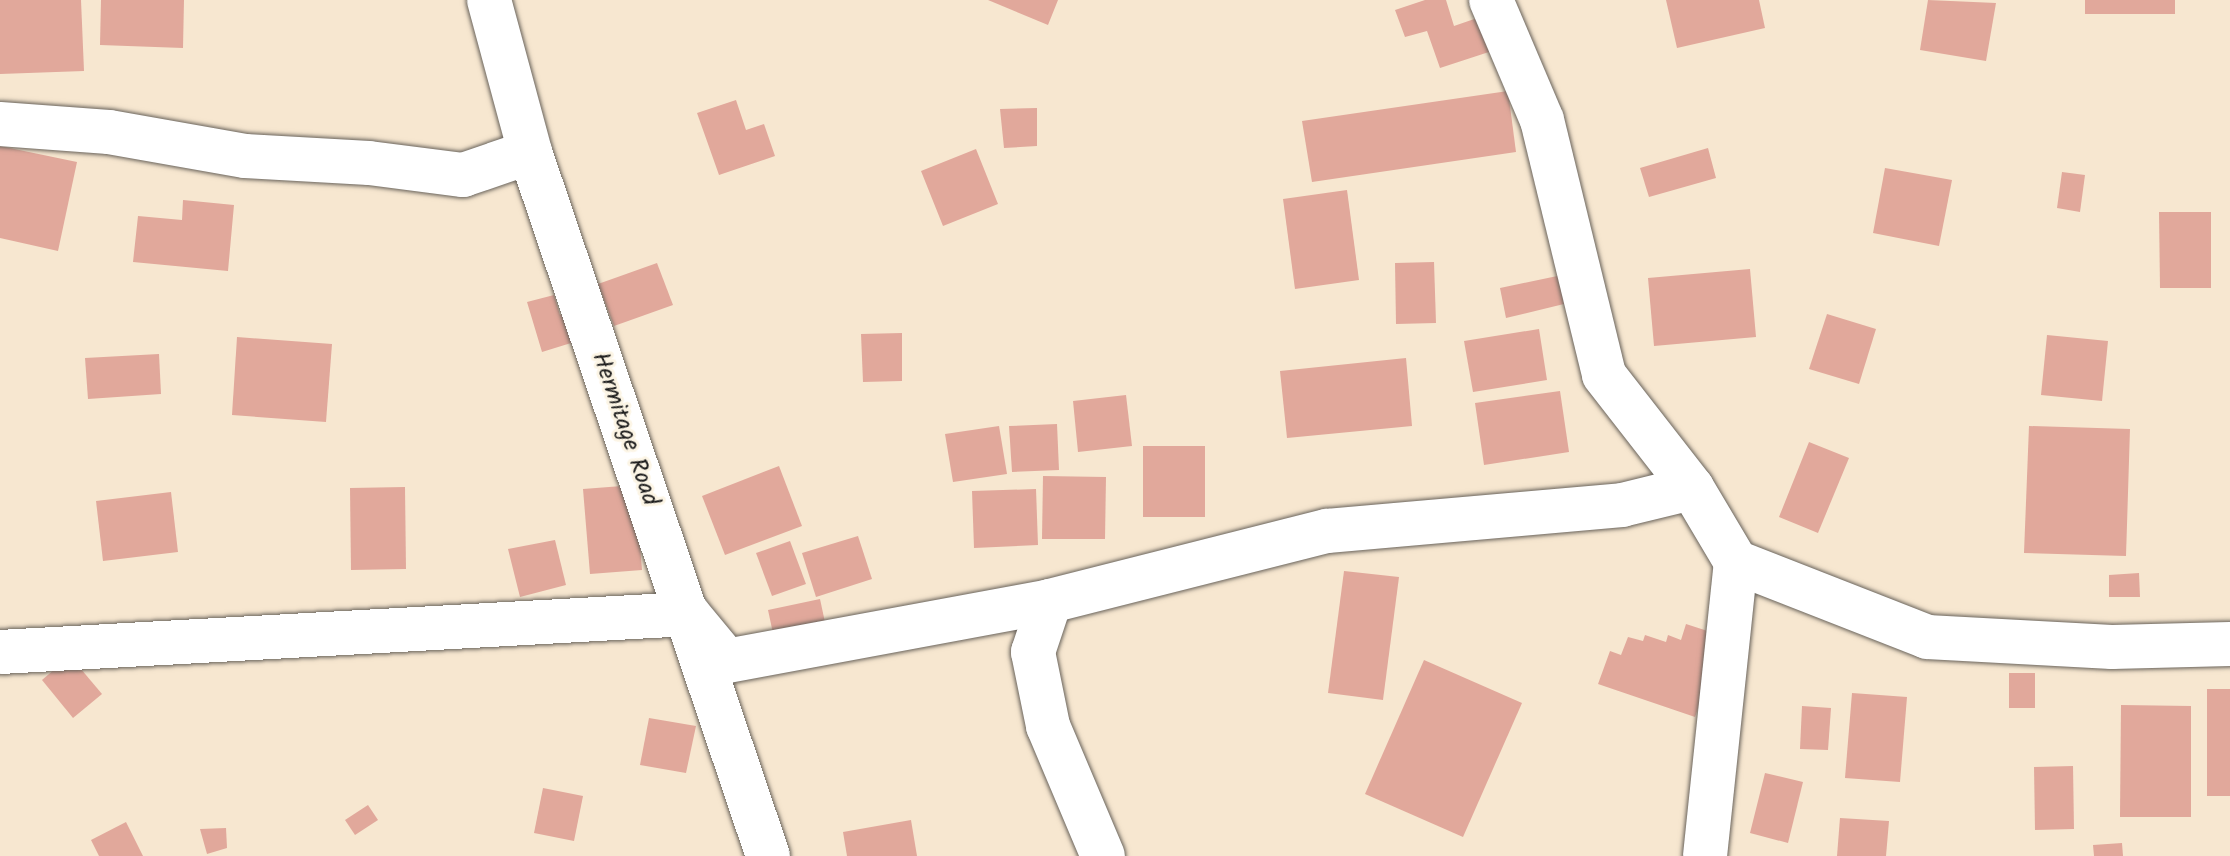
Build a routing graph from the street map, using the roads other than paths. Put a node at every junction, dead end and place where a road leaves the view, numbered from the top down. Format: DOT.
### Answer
graph roads {
  1 [pos="489,0"];
  2 [pos="1491,0"];
  3 [pos="0,124"];
  4 [pos="530,152"];
  5 [pos="1692,488"];
  6 [pos="1736,562"];
  7 [pos="1050,601"];
  8 [pos="688,614"];
  9 [pos="2230,644"];
  10 [pos="0,652"];
  11 [pos="768,856"];
  12 [pos="1103,856"];
  13 [pos="1705,856"];
  1 -- 4 [label="street, Hermitage Road"];
  2 -- 5 [label="street"];
  3 -- 4 [label="street"];
  4 -- 8 [label="street, Hermitage Road"];
  5 -- 6 [label="street"];
  5 -- 7 [label="street"];
  6 -- 9 [label="street"];
  6 -- 13 [label="street"];
  7 -- 8 [label="street"];
  7 -- 12 [label="street"];
  8 -- 10 [label="street"];
  8 -- 11 [label="street, Hermitage Road"];
}
